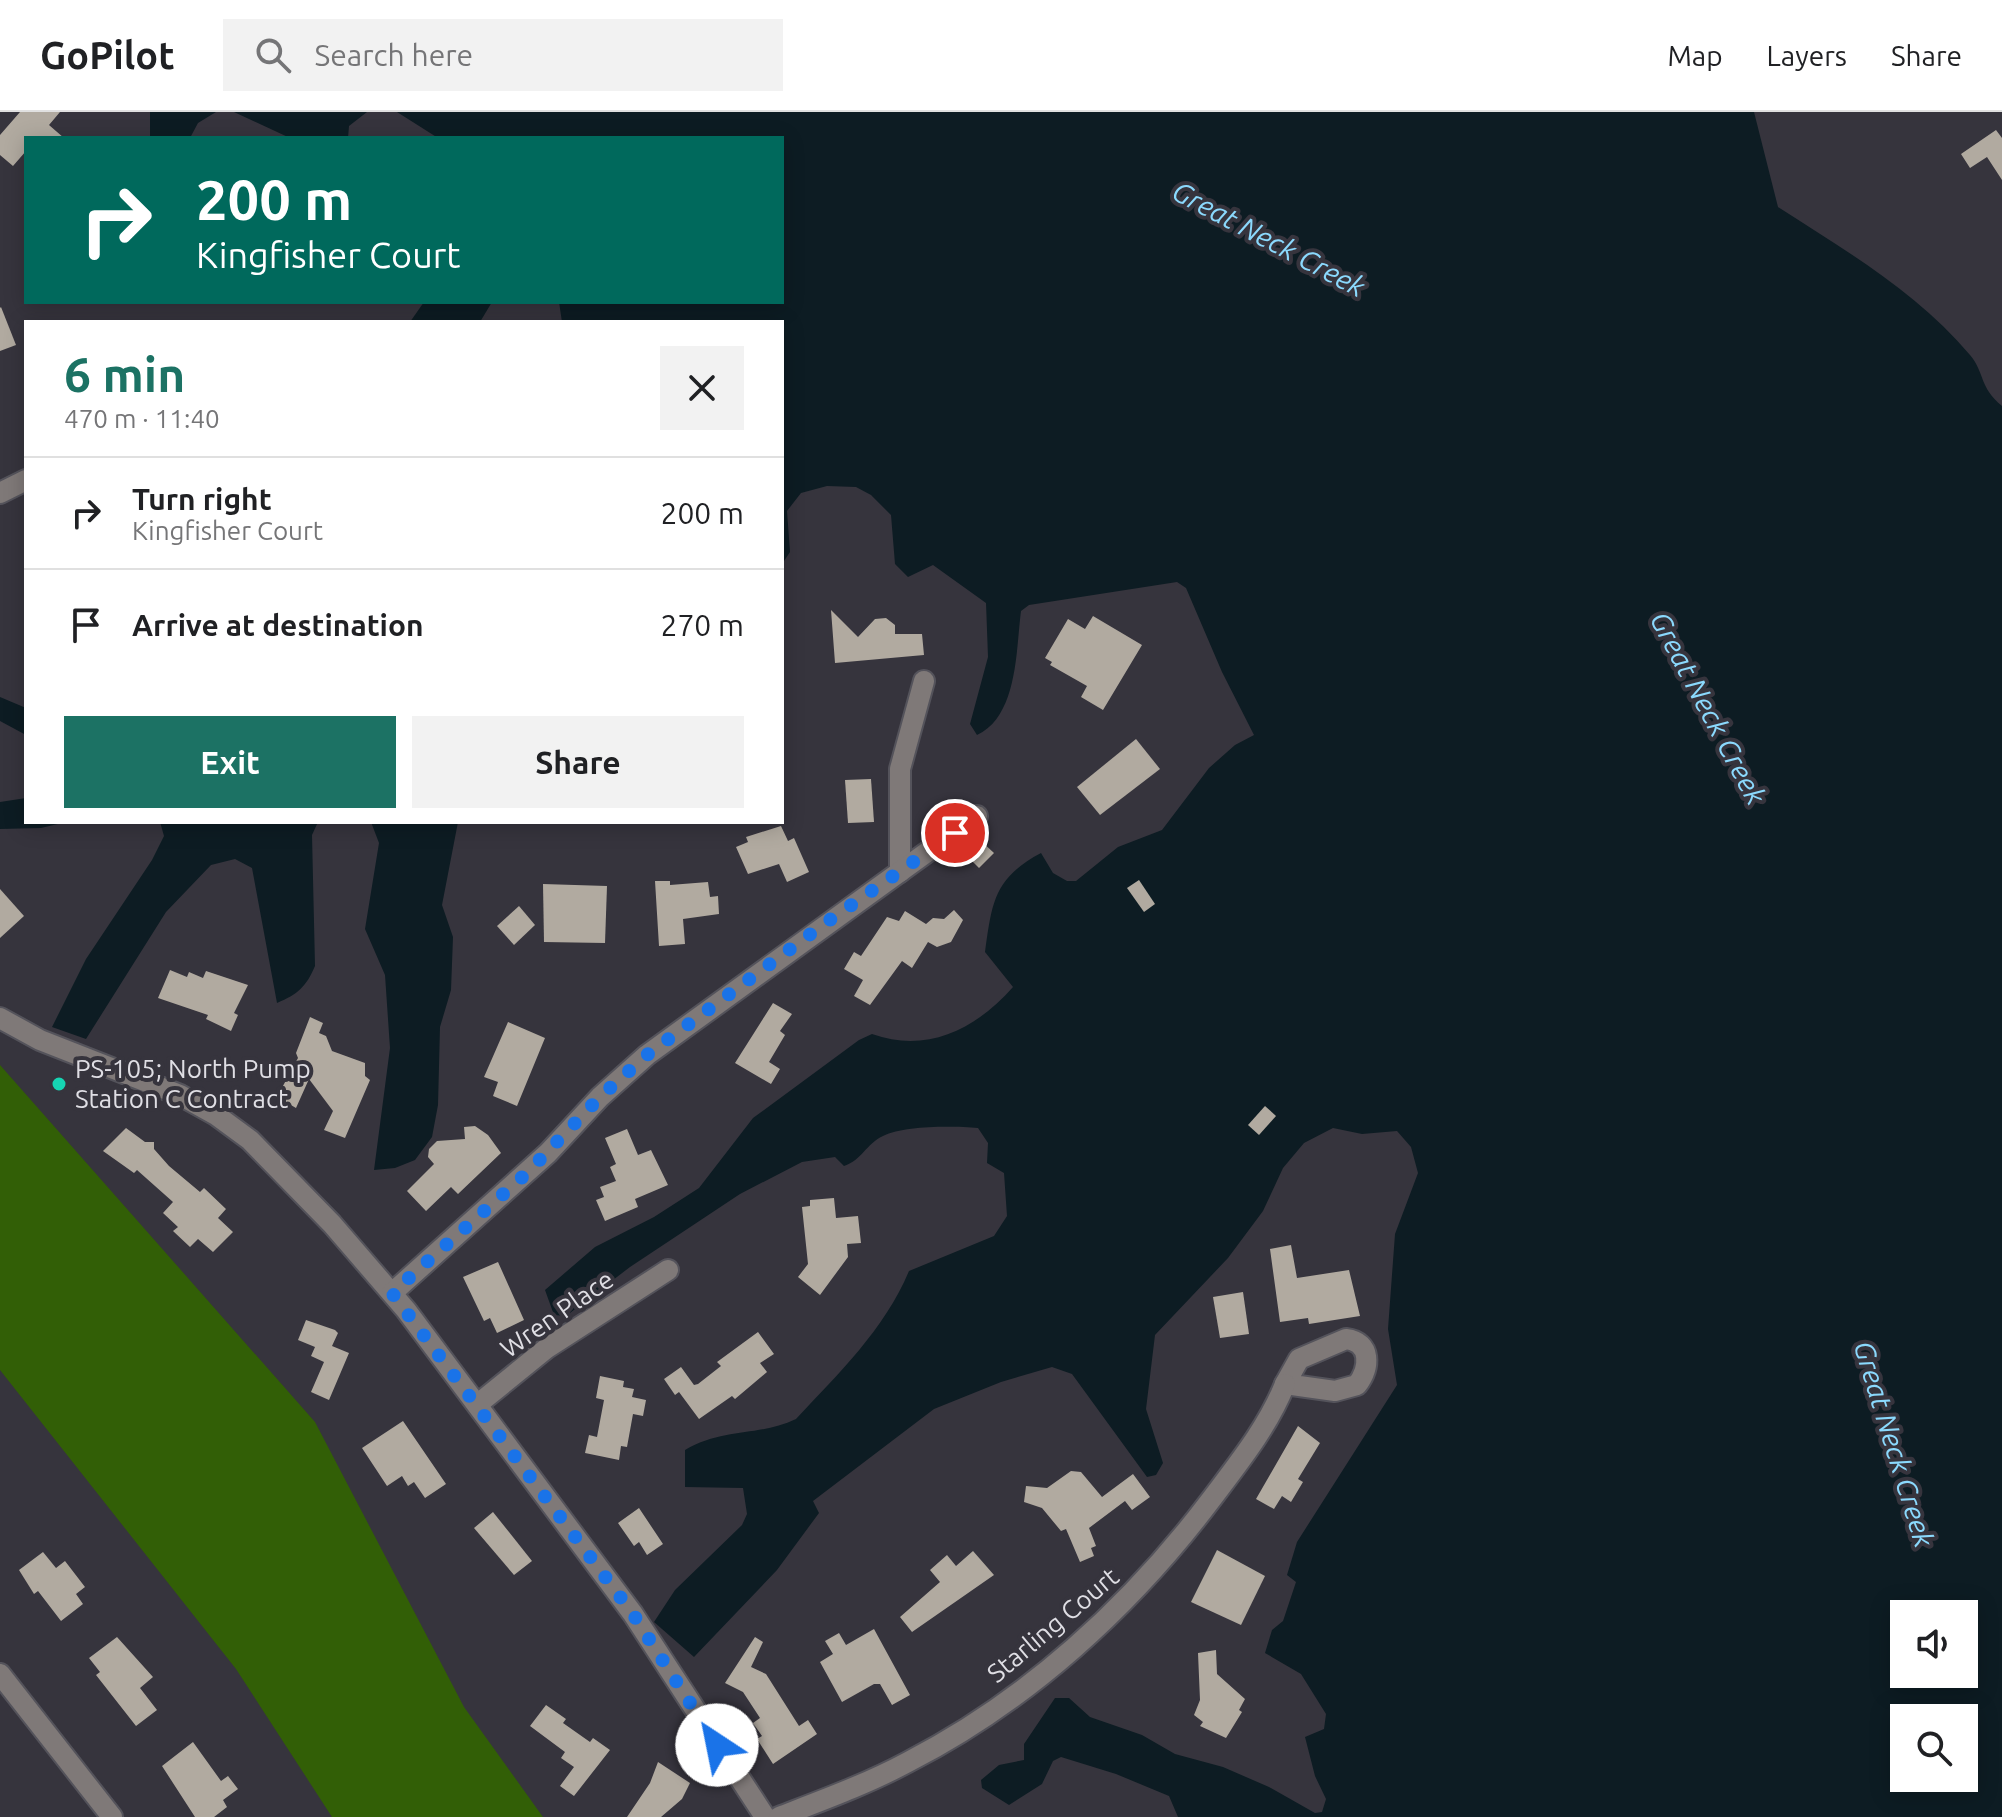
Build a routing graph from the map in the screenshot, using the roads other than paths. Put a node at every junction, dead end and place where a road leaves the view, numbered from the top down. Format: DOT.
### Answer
graph roads {
  1 [pos="24,481"];
  2 [pos="0,493"];
  3 [pos="924,681"];
  4 [pos="977,816"];
  5 [pos="900,872"];
  6 [pos="0,1018"];
  7 [pos="668,1270"];
  8 [pos="392,1293"];
  9 [pos="1285,1384"];
  10 [pos="478,1404"];
  11 [pos="0,1674"];
  12 [pos="112,1817"];
  13 [pos="765,1817"];
  14 [pos="779,1817"];
  1 -- 2 [label="street"];
  3 -- 5 [label="street"];
  4 -- 5 [label="street"];
  5 -- 8 [label="street"];
  6 -- 8 [label="street"];
  7 -- 10 [label="street, Wren Place"];
  8 -- 10 [label="street"];
  9 -- 14 [label="street, Starling Court"];
  10 -- 13 [label="street"];
  11 -- 12 [label="street"];
}
